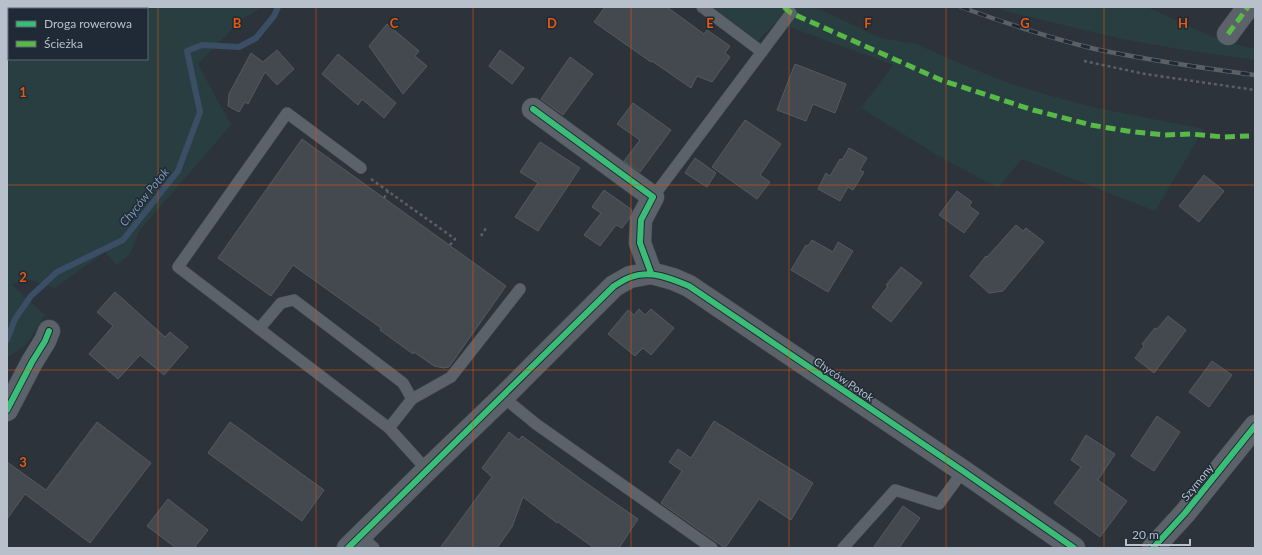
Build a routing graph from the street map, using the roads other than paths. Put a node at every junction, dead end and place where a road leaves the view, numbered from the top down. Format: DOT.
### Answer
graph roads {
  1 [pos="702,7"];
  2 [pos="1248,7"];
  3 [pos="791,13"];
  4 [pos="1228,34"];
  5 [pos="762,52"];
  6 [pos="533,109"];
  7 [pos="364,172"];
  8 [pos="653,197"];
  9 [pos="651,273"];
  10 [pos="520,289"];
  11 [pos="259,329"];
  12 [pos="49,331"];
  13 [pos="503,397"];
  14 [pos="412,399"];
  15 [pos="7,410"];
  16 [pos="1255,426"];
  17 [pos="389,428"];
  18 [pos="427,470"];
  19 [pos="963,471"];
  20 [pos="361,544"];
  21 [pos="712,548"];
  22 [pos="843,548"];
  23 [pos="1074,548"];
  24 [pos="1153,548"];
  1 -- 5 [label="lane"];
  2 -- 4 [label="street"];
  3 -- 5 [label="lane"];
  5 -- 8 [label="lane"];
  6 -- 8 [label="street"];
  7 -- 11 [label="lane"];
  8 -- 9 [label="street"];
  9 -- 13 [label="street, Chyców Potok"];
  9 -- 19 [label="street, Chyców Potok"];
  10 -- 14 [label="lane"];
  11 -- 14 [label="lane"];
  11 -- 17 [label="lane"];
  12 -- 15 [label="street"];
  13 -- 18 [label="street, Chyców Potok"];
  13 -- 21 [label="lane"];
  14 -- 17 [label="lane"];
  16 -- 24 [label="street, Szymony"];
  17 -- 18 [label="lane"];
  18 -- 20 [label="street, Chyców Potok"];
  19 -- 22 [label="lane"];
  19 -- 23 [label="street, Chyców Potok"];
}
